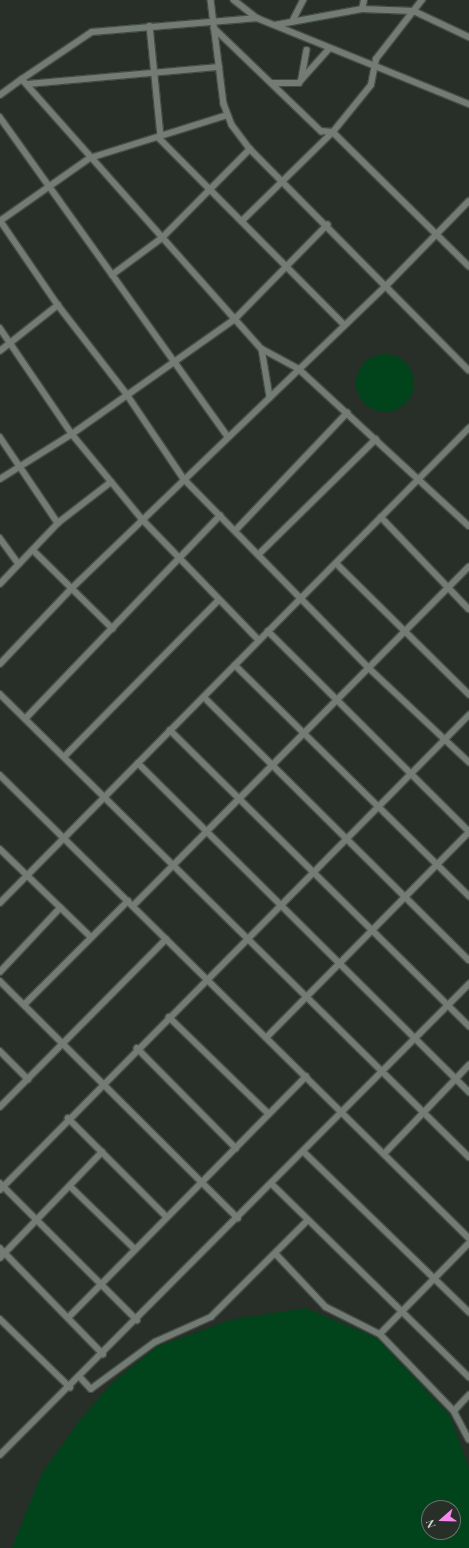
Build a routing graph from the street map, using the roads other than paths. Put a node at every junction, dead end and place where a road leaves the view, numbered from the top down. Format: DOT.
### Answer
graph roads {
  1 [pos="211,0"];
  2 [pos="234,0"];
  3 [pos="303,0"];
  4 [pos="364,0"];
  5 [pos="422,0"];
  6 [pos="362,9"];
  7 [pos="414,11"];
  8 [pos="257,18"];
  9 [pos="213,19"];
  10 [pos="292,22"];
  11 [pos="274,25"];
  12 [pos="150,26"];
  13 [pos="214,28"];
  14 [pos="469,37"];
  15 [pos="329,49"];
  16 [pos="307,50"];
  17 [pos="219,67"];
  18 [pos="374,68"];
  19 [pos="155,73"];
  20 [pos="22,79"];
  21 [pos="302,79"];
  22 [pos="272,83"];
  23 [pos="28,84"];
  24 [pos="0,95"];
  25 [pos="469,104"];
  26 [pos="227,116"];
  27 [pos="0,117"];
  28 [pos="333,132"];
  29 [pos="159,136"];
  30 [pos="250,149"];
  31 [pos="90,158"];
  32 [pos="281,180"];
  33 [pos="50,186"];
  34 [pos="211,189"];
  35 [pos="469,201"];
  36 [pos="0,221"];
  37 [pos="242,221"];
  38 [pos="327,225"];
  39 [pos="437,235"];
  40 [pos="162,238"];
  41 [pos="469,266"];
  42 [pos="285,267"];
  43 [pos="112,275"];
  44 [pos="388,285"];
  45 [pos="58,305"];
  46 [pos="235,319"];
  47 [pos="345,325"];
  48 [pos="0,328"];
  49 [pos="11,344"];
  50 [pos="262,349"];
  51 [pos="0,351"];
  52 [pos="173,361"];
  53 [pos="299,369"];
  54 [pos="469,370"];
  55 [pos="126,393"];
  56 [pos="270,397"];
  57 [pos="347,413"];
  58 [pos="469,428"];
  59 [pos="72,434"];
  60 [pos="0,437"];
  61 [pos="228,437"];
  62 [pos="376,438"];
  63 [pos="19,466"];
  64 [pos="419,478"];
  65 [pos="0,479"];
  66 [pos="184,479"];
  67 [pos="111,482"];
  68 [pos="220,516"];
  69 [pos="381,517"];
  70 [pos="142,519"];
  71 [pos="58,523"];
  72 [pos="469,526"];
  73 [pos="235,531"];
  74 [pos="0,538"];
  75 [pos="33,550"];
  76 [pos="258,555"];
  77 [pos="179,561"];
  78 [pos="336,563"];
  79 [pos="19,564"];
  80 [pos="469,567"];
  81 [pos="0,584"];
  82 [pos="72,588"];
  83 [pos="448,588"];
  84 [pos="301,598"];
  85 [pos="219,600"];
  86 [pos="469,609"];
  87 [pos="113,629"];
  88 [pos="268,632"];
  89 [pos="405,633"];
  90 [pos="259,640"];
  91 [pos="0,664"];
  92 [pos="235,665"];
  93 [pos="370,668"];
  94 [pos="0,694"];
  95 [pos="469,694"];
  96 [pos="204,697"];
  97 [pos="337,703"];
  98 [pos="469,715"];
  99 [pos="27,717"];
  100 [pos="170,730"];
  101 [pos="305,732"];
  102 [pos="445,737"];
  103 [pos="65,756"];
  104 [pos="469,762"];
  105 [pos="138,763"];
  106 [pos="271,767"];
  107 [pos="410,773"];
  108 [pos="0,775"];
  109 [pos="106,796"];
  110 [pos="240,799"];
  111 [pos="378,806"];
  112 [pos="469,831"];
  113 [pos="206,833"];
  114 [pos="64,838"];
  115 [pos="345,840"];
  116 [pos="0,849"];
  117 [pos="174,864"];
  118 [pos="437,864"];
  119 [pos="313,872"];
  120 [pos="27,875"];
  121 [pos="469,896"];
  122 [pos="404,897"];
  123 [pos="128,901"];
  124 [pos="0,903"];
  125 [pos="133,906"];
  126 [pos="280,906"];
  127 [pos="60,908"];
  128 [pos="372,930"];
  129 [pos="91,937"];
  130 [pos="166,939"];
  131 [pos="247,939"];
  132 [pos="469,960"];
  133 [pos="340,964"];
  134 [pos="0,972"];
  135 [pos="207,980"];
  136 [pos="0,981"];
  137 [pos="469,984"];
  138 [pos="307,997"];
  139 [pos="24,1005"];
  140 [pos="448,1006"];
  141 [pos="169,1017"];
  142 [pos="469,1026"];
  143 [pos="266,1038"];
  144 [pos="415,1039"];
  145 [pos="64,1045"];
  146 [pos="137,1048"];
  147 [pos="0,1051"];
  148 [pos="469,1065"];
  149 [pos="383,1072"];
  150 [pos="306,1077"];
  151 [pos="28,1079"];
  152 [pos="456,1079"];
  153 [pos="102,1084"];
  154 [pos="469,1092"];
  155 [pos="0,1107"];
  156 [pos="423,1112"];
  157 [pos="342,1113"];
  158 [pos="269,1114"];
  159 [pos="68,1118"];
  160 [pos="236,1148"];
  161 [pos="102,1152"];
  162 [pos="304,1152"];
  163 [pos="384,1154"];
  164 [pos="469,1157"];
  165 [pos="203,1181"];
  166 [pos="272,1184"];
  167 [pos="1,1186"];
  168 [pos="70,1186"];
  169 [pos="167,1217"];
  170 [pos="238,1218"];
  171 [pos="37,1220"];
  172 [pos="307,1221"];
  173 [pos="469,1238"];
  174 [pos="469,1243"];
  175 [pos="0,1248"];
  176 [pos="135,1249"];
  177 [pos="5,1253"];
  178 [pos="277,1255"];
  179 [pos="0,1258"];
  180 [pos="434,1278"];
  181 [pos="101,1284"];
  182 [pos="469,1312"];
  183 [pos="402,1314"];
  184 [pos="68,1318"];
  185 [pos="137,1320"];
  186 [pos="1,1322"];
  187 [pos="380,1334"];
  188 [pos="103,1354"];
  189 [pos="80,1377"];
  190 [pos="469,1377"];
  191 [pos="70,1387"];
  192 [pos="469,1395"];
  193 [pos="454,1411"];
  194 [pos="469,1440"];
  195 [pos="0,1455"];
  1 -- 9 [label="street"];
  2 -- 8 [label="street"];
  3 -- 10 [label="street"];
  4 -- 6 [label="street"];
  5 -- 7 [label="street"];
  6 -- 7 [label="street"];
  6 -- 10 [label="street"];
  7 -- 14 [label="street"];
  7 -- 18 [label="street"];
  8 -- 9 [label="street"];
  8 -- 11 [label="street"];
  9 -- 12 [label="street"];
  9 -- 13 [label="street"];
  10 -- 11 [label="street"];
  11 -- 15 [label="street"];
  12 -- 19 [label="street"];
  12 -- 20 [label="street"];
  13 -- 17 [label="street"];
  13 -- 22 [label="street"];
  15 -- 18 [label="street"];
  15 -- 21 [label="street"];
  16 -- 21 [label="street"];
  17 -- 19 [label="street"];
  17 -- 26 [label="street"];
  18 -- 25 [label="street"];
  18 -- 28 [label="street"];
  19 -- 23 [label="street"];
  19 -- 29 [label="street"];
  20 -- 23 [label="street"];
  20 -- 24 [label="street"];
  21 -- 22 [label="street"];
  22 -- 28 [label="street"];
  23 -- 31 [label="street"];
  26 -- 29 [label="street"];
  26 -- 30 [label="street"];
  27 -- 33 [label="street"];
  28 -- 32 [label="street"];
  28 -- 39 [label="street"];
  29 -- 31 [label="street"];
  29 -- 34 [label="street"];
  30 -- 32 [label="street"];
  30 -- 34 [label="street"];
  31 -- 33 [label="street"];
  31 -- 40 [label="street"];
  32 -- 37 [label="street"];
  32 -- 38 [label="street"];
  33 -- 36 [label="street"];
  33 -- 43 [label="street"];
  34 -- 37 [label="street"];
  34 -- 40 [label="street"];
  35 -- 39 [label="street"];
  36 -- 45 [label="street"];
  37 -- 42 [label="street"];
  38 -- 42 [label="street"];
  38 -- 44 [label="street"];
  39 -- 41 [label="street"];
  39 -- 44 [label="street"];
  40 -- 43 [label="street"];
  40 -- 46 [label="street"];
  42 -- 46 [label="street"];
  42 -- 47 [label="street"];
  43 -- 52 [label="street"];
  44 -- 47 [label="street"];
  44 -- 54 [label="street"];
  45 -- 49 [label="street"];
  45 -- 55 [label="street"];
  46 -- 50 [label="street"];
  46 -- 52 [label="street"];
  47 -- 53 [label="street"];
  48 -- 49 [label="street"];
  49 -- 51 [label="street"];
  49 -- 59 [label="street"];
  50 -- 53 [label="street"];
  50 -- 56 [label="street"];
  52 -- 55 [label="street"];
  52 -- 61 [label="street"];
  53 -- 56 [label="street"];
  53 -- 57 [label="street"];
  55 -- 59 [label="street"];
  55 -- 66 [label="street"];
  56 -- 61 [label="street"];
  57 -- 62 [label="street"];
  57 -- 73 [label="street"];
  58 -- 64 [label="street"];
  59 -- 63 [label="street"];
  59 -- 67 [label="street"];
  60 -- 63 [label="street"];
  61 -- 66 [label="street"];
  62 -- 64 [label="street"];
  62 -- 76 [label="street"];
  63 -- 65 [label="street"];
  63 -- 71 [label="street"];
  64 -- 69 [label="street"];
  64 -- 72 [label="street"];
  66 -- 68 [label="street"];
  66 -- 70 [label="street"];
  67 -- 70 [label="street"];
  67 -- 71 [label="street"];
  68 -- 73 [label="street"];
  68 -- 77 [label="street"];
  69 -- 78 [label="street"];
  69 -- 83 [label="street"];
  70 -- 77 [label="street"];
  70 -- 82 [label="street"];
  71 -- 75 [label="street"];
  73 -- 76 [label="street"];
  74 -- 79 [label="street"];
  75 -- 79 [label="street"];
  75 -- 82 [label="street"];
  76 -- 84 [label="street"];
  77 -- 85 [label="street"];
  77 -- 87 [label="street"];
  78 -- 84 [label="street"];
  78 -- 89 [label="street"];
  79 -- 81 [label="street"];
  80 -- 83 [label="street"];
  82 -- 87 [label="street"];
  82 -- 91 [label="street"];
  83 -- 86 [label="street"];
  83 -- 89 [label="street"];
  84 -- 88 [label="street"];
  84 -- 93 [label="street"];
  85 -- 90 [label="street"];
  85 -- 103 [label="street"];
  87 -- 99 [label="street"];
  88 -- 90 [label="street"];
  88 -- 97 [label="street"];
  89 -- 93 [label="street"];
  89 -- 95 [label="street"];
  90 -- 92 [label="street"];
  92 -- 96 [label="street"];
  92 -- 101 [label="street"];
  93 -- 97 [label="street"];
  93 -- 102 [label="street"];
  94 -- 99 [label="street"];
  96 -- 100 [label="street"];
  96 -- 106 [label="street"];
  97 -- 101 [label="street"];
  97 -- 107 [label="street"];
  98 -- 102 [label="street"];
  99 -- 103 [label="street"];
  100 -- 105 [label="street"];
  100 -- 110 [label="street"];
  101 -- 106 [label="street"];
  101 -- 111 [label="street"];
  102 -- 104 [label="street"];
  102 -- 107 [label="street"];
  103 -- 109 [label="street"];
  105 -- 109 [label="street"];
  105 -- 113 [label="street"];
  106 -- 110 [label="street"];
  106 -- 115 [label="street"];
  107 -- 111 [label="street"];
  107 -- 112 [label="street"];
  108 -- 114 [label="street"];
  109 -- 114 [label="street"];
  109 -- 117 [label="street"];
  110 -- 113 [label="street"];
  110 -- 119 [label="street"];
  111 -- 115 [label="street"];
  111 -- 118 [label="street"];
  112 -- 118 [label="street"];
  113 -- 117 [label="street"];
  113 -- 126 [label="street"];
  114 -- 120 [label="street"];
  114 -- 123 [label="street"];
  115 -- 119 [label="street"];
  115 -- 122 [label="street"];
  116 -- 120 [label="street"];
  117 -- 125 [label="street"];
  117 -- 131 [label="street"];
  118 -- 121 [label="street"];
  118 -- 122 [label="street"];
  119 -- 126 [label="street"];
  119 -- 128 [label="street"];
  120 -- 124 [label="street"];
  120 -- 127 [label="street"];
  122 -- 128 [label="street"];
  122 -- 132 [label="street"];
  123 -- 125 [label="street"];
  123 -- 129 [label="street"];
  125 -- 130 [label="street"];
  126 -- 131 [label="street"];
  126 -- 133 [label="street"];
  127 -- 129 [label="street"];
  127 -- 134 [label="street"];
  128 -- 133 [label="street"];
  128 -- 140 [label="street"];
  129 -- 139 [label="street"];
  130 -- 135 [label="street"];
  130 -- 145 [label="street"];
  131 -- 135 [label="street"];
  131 -- 138 [label="street"];
  133 -- 138 [label="street"];
  133 -- 144 [label="street"];
  135 -- 141 [label="street"];
  135 -- 143 [label="street"];
  136 -- 139 [label="street"];
  137 -- 140 [label="street"];
  138 -- 143 [label="street"];
  138 -- 149 [label="street"];
  139 -- 145 [label="street"];
  140 -- 142 [label="street"];
  140 -- 144 [label="street"];
  141 -- 146 [label="street"];
  141 -- 158 [label="street"];
  143 -- 150 [label="street"];
  144 -- 149 [label="street"];
  144 -- 152 [label="street"];
  145 -- 151 [label="street"];
  145 -- 153 [label="street"];
  146 -- 153 [label="street"];
  146 -- 160 [label="street"];
  147 -- 151 [label="street"];
  148 -- 152 [label="street"];
  149 -- 156 [label="street"];
  149 -- 157 [label="street"];
  150 -- 157 [label="street"];
  150 -- 158 [label="street"];
  151 -- 155 [label="street"];
  152 -- 154 [label="street"];
  152 -- 156 [label="street"];
  153 -- 159 [label="street"];
  153 -- 165 [label="street"];
  156 -- 163 [label="street"];
  156 -- 164 [label="street"];
  157 -- 162 [label="street"];
  157 -- 163 [label="street"];
  158 -- 160 [label="street"];
  159 -- 161 [label="street"];
  159 -- 167 [label="street"];
  160 -- 165 [label="street"];
  161 -- 168 [label="street"];
  161 -- 169 [label="street"];
  162 -- 166 [label="street"];
  162 -- 180 [label="street"];
  163 -- 173 [label="street"];
  165 -- 169 [label="street"];
  165 -- 170 [label="street"];
  166 -- 170 [label="street"];
  166 -- 172 [label="street"];
  167 -- 171 [label="street"];
  168 -- 171 [label="street"];
  168 -- 176 [label="street"];
  169 -- 176 [label="street"];
  170 -- 185 [label="street"];
  171 -- 177 [label="street"];
  171 -- 181 [label="street"];
  172 -- 178 [label="street"];
  172 -- 183 [label="street"];
  174 -- 180 [label="street"];
  175 -- 177 [label="street"];
  176 -- 181 [label="street"];
  177 -- 179 [label="street"];
  177 -- 184 [label="street"];
  178 -- 187 [label="street"];
  178 -- 189 [label="street"];
  180 -- 182 [label="street"];
  180 -- 183 [label="street"];
  181 -- 184 [label="street"];
  181 -- 185 [label="street"];
  183 -- 187 [label="street"];
  183 -- 190 [label="street"];
  184 -- 188 [label="street"];
  185 -- 188 [label="street"];
  186 -- 191 [label="street"];
  187 -- 193 [label="street"];
  188 -- 189 [label="street"];
  189 -- 191 [label="street"];
  191 -- 195 [label="street"];
  192 -- 193 [label="street"];
  193 -- 194 [label="street"];
}
